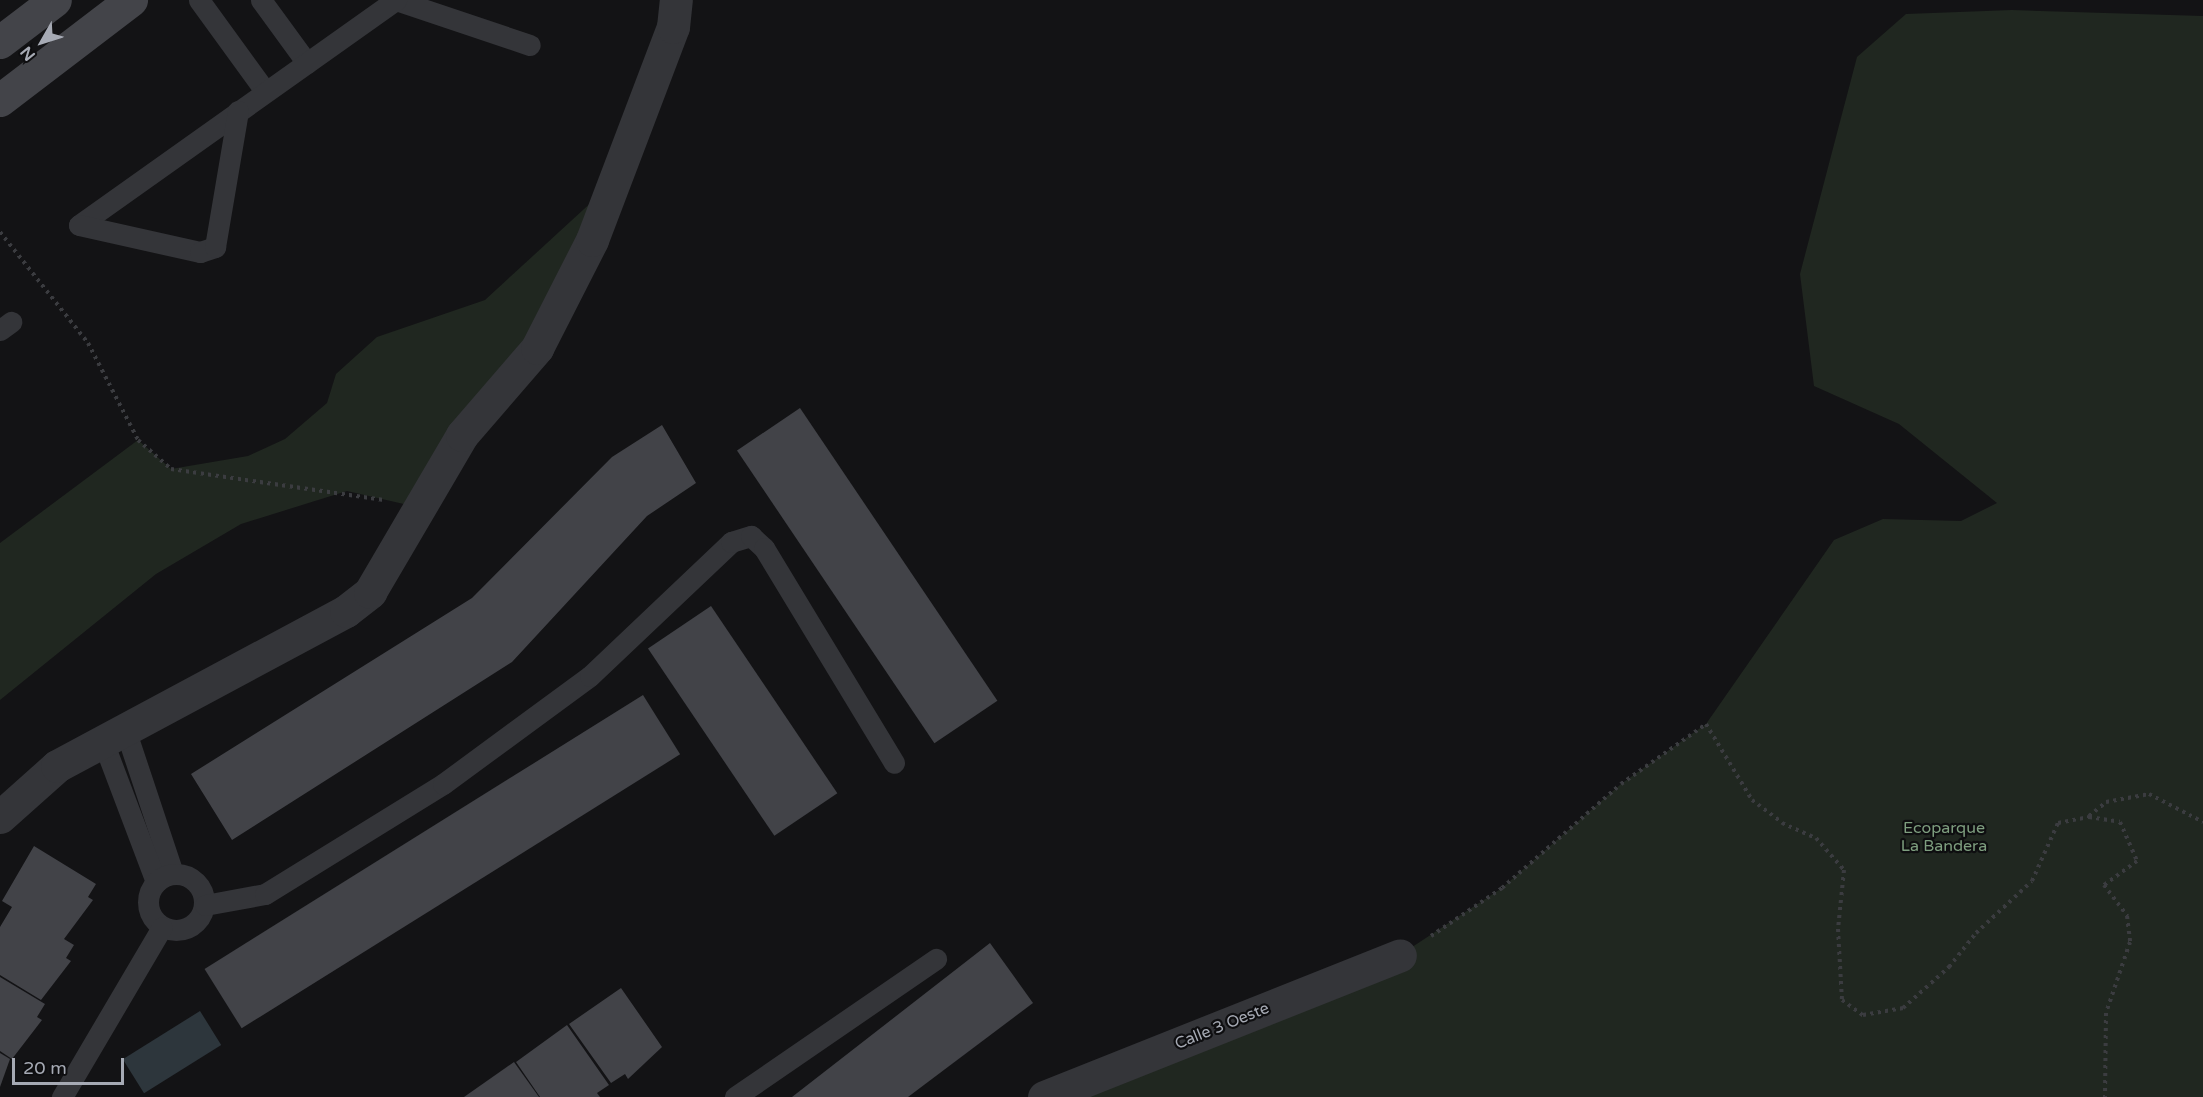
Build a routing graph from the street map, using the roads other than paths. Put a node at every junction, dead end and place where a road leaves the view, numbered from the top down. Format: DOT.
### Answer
graph roads {
  1 [pos="55,0"];
  2 [pos="131,0"];
  3 [pos="199,0"];
  4 [pos="261,0"];
  5 [pos="396,0"];
  6 [pos="676,0"];
  7 [pos="0,42"];
  8 [pos="530,45"];
  9 [pos="307,63"];
  10 [pos="265,92"];
  11 [pos="0,100"];
  12 [pos="238,111"];
  13 [pos="113,734"];
  14 [pos="894,763"];
  15 [pos="0,817"];
  16 [pos="164,878"];
  17 [pos="206,905"];
  18 [pos="162,927"];
  19 [pos="1400,956"];
  20 [pos="936,960"];
  21 [pos="62,1097"];
  22 [pos="735,1097"];
  23 [pos="1044,1097"];
  1 -- 7 [label="main road"];
  2 -- 11 [label="main road"];
  3 -- 10 [label="lane"];
  4 -- 9 [label="lane"];
  5 -- 8 [label="lane"];
  5 -- 9 [label="lane"];
  6 -- 13 [label="street"];
  9 -- 10 [label="lane"];
  10 -- 12 [label="lane"];
  12 -- 12 [label="lane"];
  13 -- 15 [label="street"];
  13 -- 16 [label="lane"];
  14 -- 17 [label="lane"];
  16 -- 17 [label="lane"];
  16 -- 18 [label="lane"];
  17 -- 18 [label="lane"];
  18 -- 21 [label="lane"];
  19 -- 23 [label="street, Calle 3 Oeste"];
  20 -- 22 [label="lane"];
}
